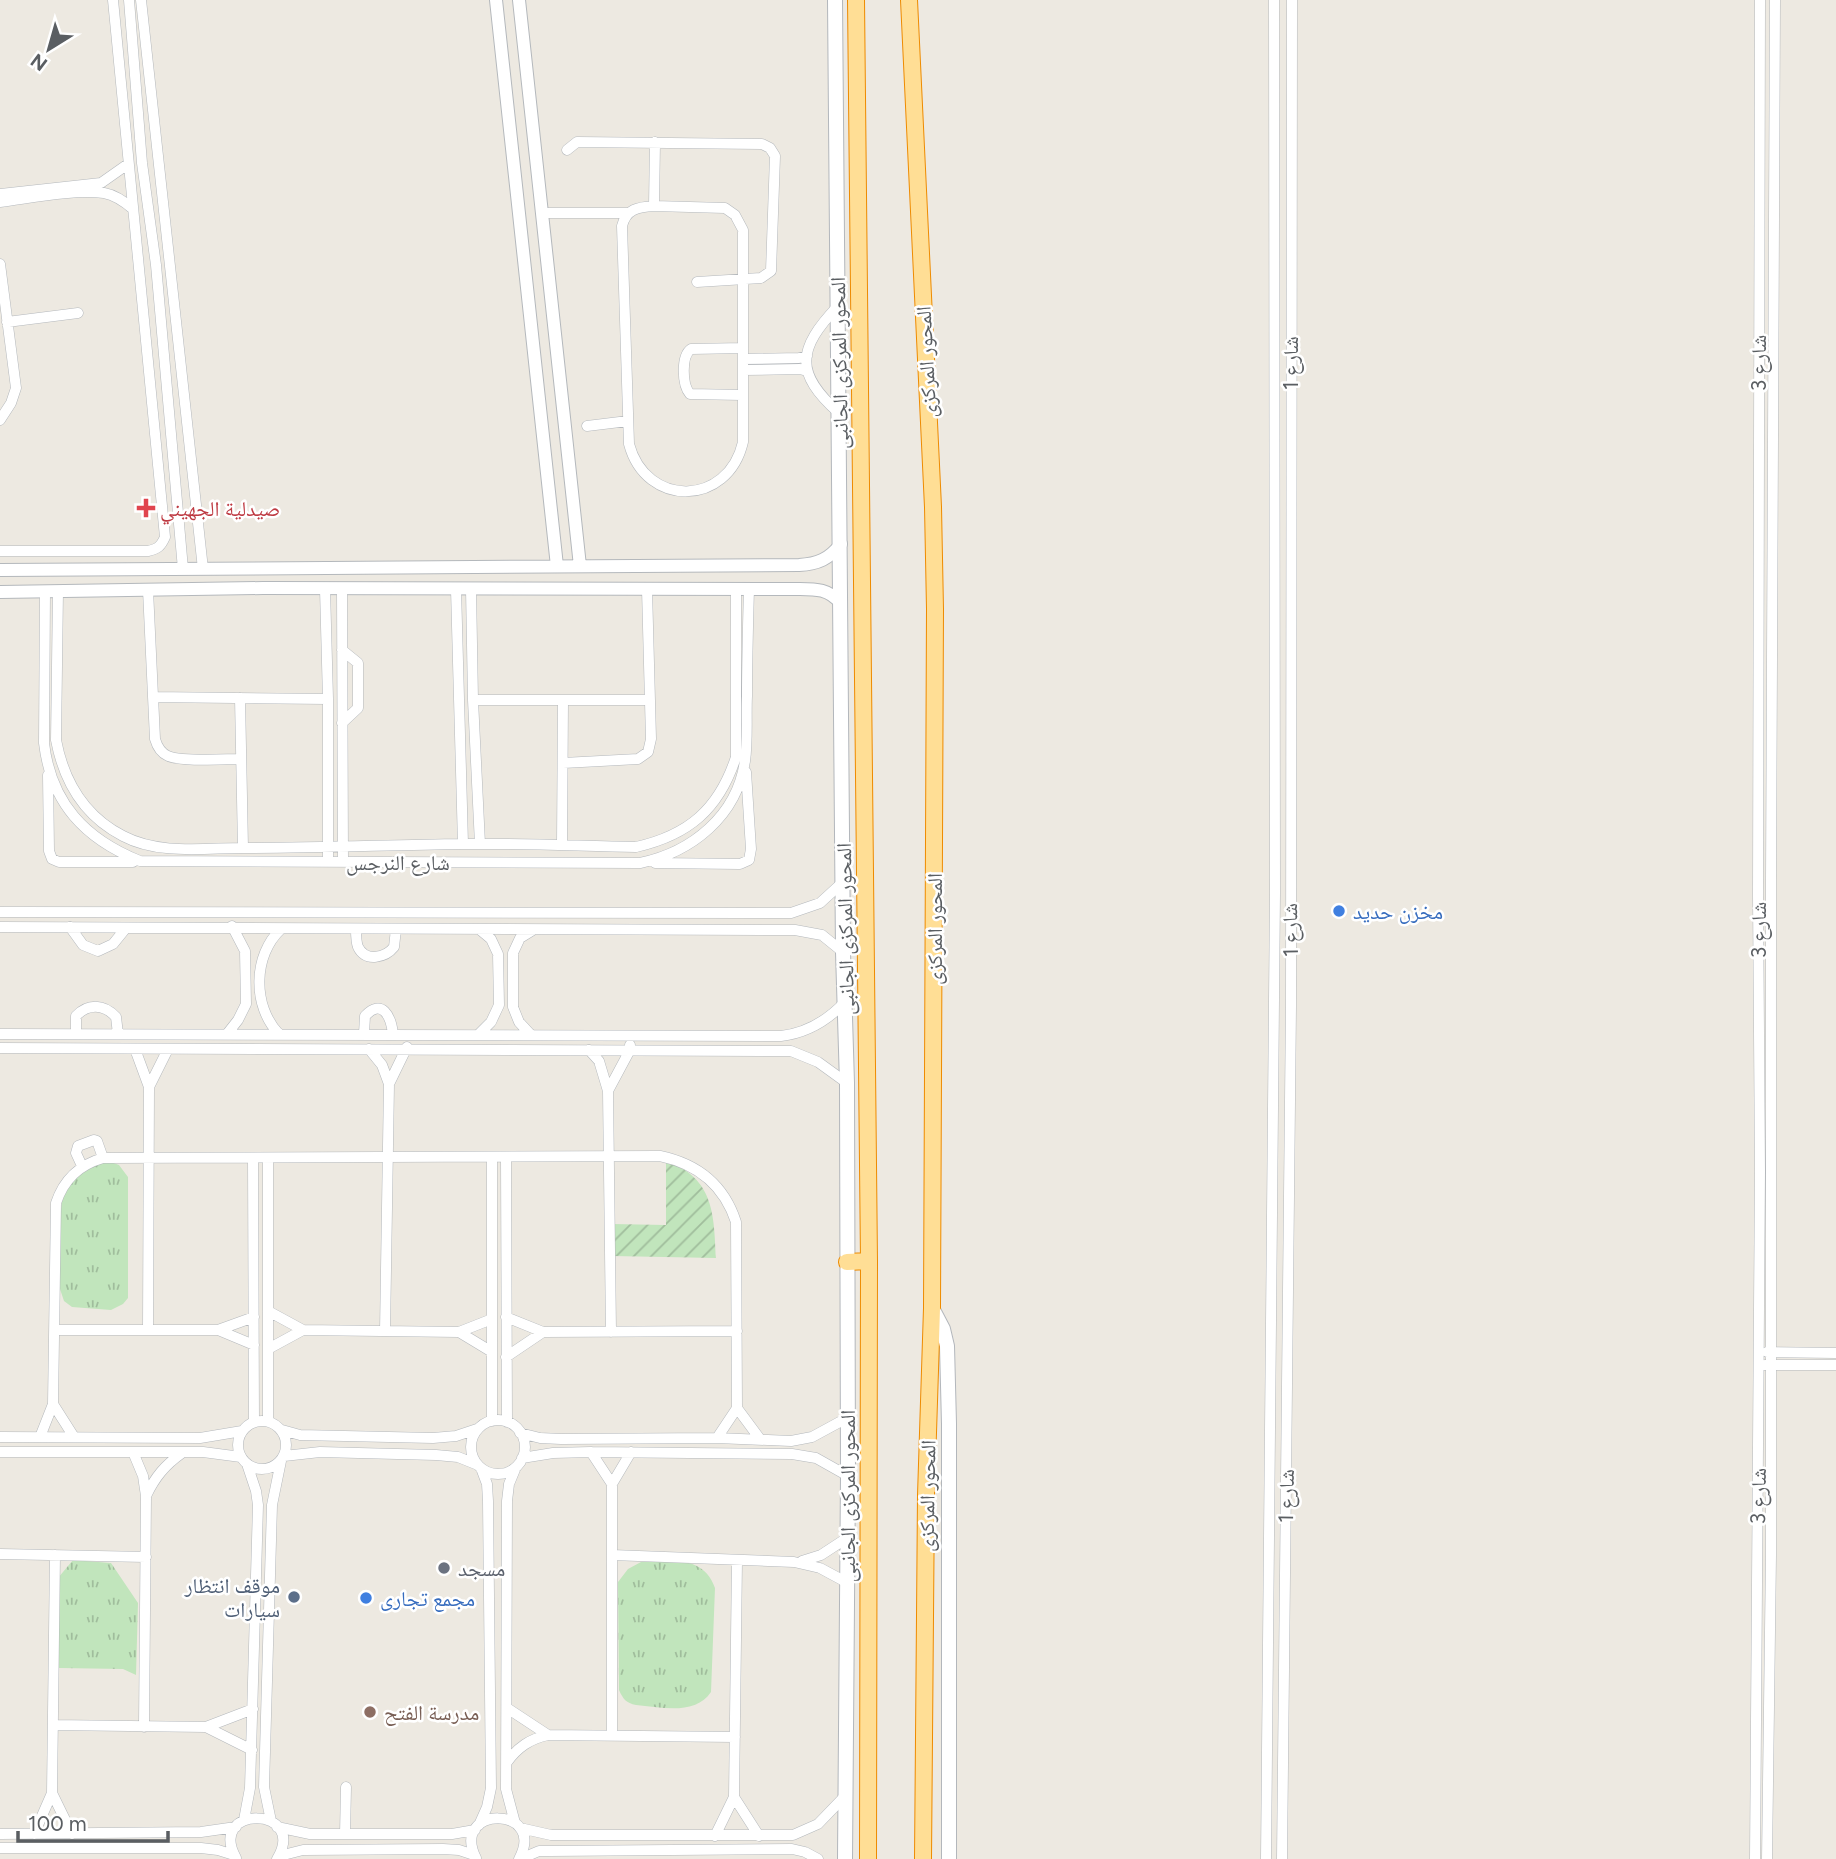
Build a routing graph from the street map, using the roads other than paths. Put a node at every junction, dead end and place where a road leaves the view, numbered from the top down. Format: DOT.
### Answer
graph roads {
  1 [pos="113,0"];
  2 [pos="129,0"];
  3 [pos="141,0"];
  4 [pos="496,0"];
  5 [pos="519,0"];
  6 [pos="835,0"];
  7 [pos="856,0"];
  8 [pos="909,0"];
  9 [pos="1274,0"];
  10 [pos="1292,0"];
  11 [pos="1760,0"];
  12 [pos="1775,0"];
  13 [pos="133,44"];
  14 [pos="117,46"];
  15 [pos="654,142"];
  16 [pos="567,150"];
  17 [pos="128,164"];
  18 [pos="0,194"];
  19 [pos="0,202"];
  20 [pos="654,206"];
  21 [pos="133,209"];
  22 [pos="542,213"];
  23 [pos="628,213"];
  24 [pos="524,252"];
  25 [pos="547,253"];
  26 [pos="1274,261"];
  27 [pos="1290,261"];
  28 [pos="0,264"];
  29 [pos="156,265"];
  30 [pos="138,266"];
  31 [pos="745,279"];
  32 [pos="697,282"];
  33 [pos="551,291"];
  34 [pos="528,292"];
  35 [pos="838,306"];
  36 [pos="78,313"];
  37 [pos="7,322"];
  38 [pos="807,356"];
  39 [pos="743,359"];
  40 [pos="807,371"];
  41 [pos="742,396"];
  42 [pos="839,413"];
  43 [pos="0,420"];
  44 [pos="628,421"];
  45 [pos="587,426"];
  46 [pos="841,544"];
  47 [pos="0,551"];
  48 [pos="81,551"];
  49 [pos="799,565"];
  50 [pos="557,566"];
  51 [pos="580,566"];
  52 [pos="262,567"];
  53 [pos="183,569"];
  54 [pos="203,569"];
  55 [pos="0,570"];
  56 [pos="80,570"];
  57 [pos="262,588"];
  58 [pos="742,588"];
  59 [pos="325,589"];
  60 [pos="342,589"];
  61 [pos="456,589"];
  62 [pos="471,589"];
  63 [pos="647,589"];
  64 [pos="796,589"];
  65 [pos="148,590"];
  66 [pos="52,591"];
  67 [pos="0,592"];
  68 [pos="841,604"];
  69 [pos="342,650"];
  70 [pos="153,697"];
  71 [pos="240,698"];
  72 [pos="328,699"];
  73 [pos="473,700"];
  74 [pos="563,700"];
  75 [pos="650,700"];
  76 [pos="342,723"];
  77 [pos="1275,757"];
  78 [pos="1290,757"];
  79 [pos="241,759"];
  80 [pos="745,759"];
  81 [pos="563,763"];
  82 [pos="48,767"];
  83 [pos="463,844"];
  84 [pos="480,844"];
  85 [pos="562,845"];
  86 [pos="243,848"];
  87 [pos="328,848"];
  88 [pos="342,848"];
  89 [pos="140,862"];
  90 [pos="328,862"];
  91 [pos="343,862"];
  92 [pos="640,863"];
  93 [pos="844,882"];
  94 [pos="0,912"];
  95 [pos="231,912"];
  96 [pos="0,927"];
  97 [pos="70,928"];
  98 [pos="126,928"];
  99 [pos="232,928"];
  100 [pos="281,929"];
  101 [pos="356,929"];
  102 [pos="396,929"];
  103 [pos="478,929"];
  104 [pos="534,929"];
  105 [pos="843,952"];
  106 [pos="846,1002"];
  107 [pos="0,1034"];
  108 [pos="75,1034"];
  109 [pos="118,1034"];
  110 [pos="227,1034"];
  111 [pos="279,1034"];
  112 [pos="364,1034"];
  113 [pos="393,1034"];
  114 [pos="407,1034"];
  115 [pos="479,1034"];
  116 [pos="531,1035"];
  117 [pos="630,1035"];
  118 [pos="0,1048"];
  119 [pos="135,1049"];
  120 [pos="168,1049"];
  121 [pos="369,1049"];
  122 [pos="407,1049"];
  123 [pos="589,1050"];
  124 [pos="630,1050"];
  125 [pos="847,1083"];
  126 [pos="389,1084"];
  127 [pos="149,1087"];
  128 [pos="608,1091"];
  129 [pos="609,1156"];
  130 [pos="388,1157"];
  131 [pos="492,1157"];
  132 [pos="506,1157"];
  133 [pos="103,1158"];
  134 [pos="149,1158"];
  135 [pos="253,1158"];
  136 [pos="268,1158"];
  137 [pos="82,1166"];
  138 [pos="869,1261"];
  139 [pos="847,1262"];
  140 [pos="932,1308"];
  141 [pos="268,1311"];
  142 [pos="254,1317"];
  143 [pos="506,1317"];
  144 [pos="492,1319"];
  145 [pos="54,1330"];
  146 [pos="148,1330"];
  147 [pos="218,1330"];
  148 [pos="303,1330"];
  149 [pos="384,1331"];
  150 [pos="737,1331"];
  151 [pos="458,1332"];
  152 [pos="543,1332"];
  153 [pos="611,1332"];
  154 [pos="254,1345"];
  155 [pos="268,1349"];
  156 [pos="492,1352"];
  157 [pos="1758,1352"];
  158 [pos="1770,1352"];
  159 [pos="1836,1353"];
  160 [pos="506,1357"];
  161 [pos="1758,1365"];
  162 [pos="1770,1365"];
  163 [pos="1836,1365"];
  164 [pos="53,1404"];
  165 [pos="737,1408"];
  166 [pos="848,1418"];
  167 [pos="268,1421"];
  168 [pos="254,1422"];
  169 [pos="492,1422"];
  170 [pos="507,1422"];
  171 [pos="477,1429"];
  172 [pos="282,1430"];
  173 [pos="242,1431"];
  174 [pos="520,1433"];
  175 [pos="0,1437"];
  176 [pos="40,1437"];
  177 [pos="75,1437"];
  178 [pos="717,1438"];
  179 [pos="760,1440"];
  180 [pos="1758,1443"];
  181 [pos="1771,1443"];
  182 [pos="0,1452"];
  183 [pos="133,1452"];
  184 [pos="591,1452"];
  185 [pos="631,1452"];
  186 [pos="182,1453"];
  187 [pos="522,1458"];
  188 [pos="282,1459"];
  189 [pos="244,1461"];
  190 [pos="479,1467"];
  191 [pos="516,1467"];
  192 [pos="848,1476"];
  193 [pos="612,1484"];
  194 [pos="146,1496"];
  195 [pos="847,1538"];
  196 [pos="0,1554"];
  197 [pos="55,1555"];
  198 [pos="612,1555"];
  199 [pos="146,1557"];
  200 [pos="737,1560"];
  201 [pos="794,1562"];
  202 [pos="846,1583"];
  203 [pos="1756,1665"];
  204 [pos="1770,1665"];
  205 [pos="506,1708"];
  206 [pos="253,1709"];
  207 [pos="53,1726"];
  208 [pos="144,1727"];
  209 [pos="206,1727"];
  210 [pos="612,1734"];
  211 [pos="548,1735"];
  212 [pos="735,1737"];
  213 [pos="252,1750"];
  214 [pos="506,1762"];
  215 [pos="346,1787"];
  216 [pos="52,1793"];
  217 [pos="845,1796"];
  218 [pos="734,1797"];
  219 [pos="240,1824"];
  220 [pos="274,1824"];
  221 [pos="517,1826"];
  222 [pos="477,1827"];
  223 [pos="0,1834"];
  224 [pos="34,1834"];
  225 [pos="72,1834"];
  226 [pos="345,1835"];
  227 [pos="715,1836"];
  228 [pos="759,1836"];
  229 [pos="0,1848"];
  230 [pos="684,1854"];
  231 [pos="647,1855"];
  232 [pos="235,1857"];
  233 [pos="278,1857"];
  234 [pos="476,1857"];
  235 [pos="519,1859"];
  236 [pos="818,1859"];
  237 [pos="845,1859"];
  238 [pos="868,1859"];
  239 [pos="923,1859"];
  240 [pos="949,1859"];
  241 [pos="1266,1859"];
  242 [pos="1282,1859"];
  243 [pos="1755,1859"];
  244 [pos="1767,1859"];
  1 -- 14 [label="street"];
  2 -- 13 [label="street"];
  3 -- 54 [label="street"];
  4 -- 24 [label="street"];
  5 -- 22 [label="street"];
  6 -- 35 [label="main road, المحور المركزى الجانبى"];
  7 -- 138 [label="highway"];
  8 -- 140 [label="highway, المحور المركزى"];
  9 -- 26 [label="street, شارع 1"];
  10 -- 27 [label="street, شارع 1"];
  11 -- 157 [label="street, شارع 3"];
  12 -- 158 [label="street, شارع 3"];
  13 -- 14 [label="street"];
  13 -- 29 [label="street"];
  14 -- 17 [label="street"];
  15 -- 16 [label="street"];
  15 -- 20 [label="street"];
  15 -- 31 [label="street"];
  17 -- 18 [label="street"];
  17 -- 21 [label="street"];
  19 -- 21 [label="street"];
  20 -- 23 [label="street"];
  20 -- 31 [label="street"];
  21 -- 30 [label="street"];
  22 -- 23 [label="street"];
  22 -- 25 [label="street"];
  23 -- 44 [label="street"];
  24 -- 25 [label="street"];
  24 -- 34 [label="street"];
  25 -- 33 [label="street"];
  26 -- 27 [label="street"];
  26 -- 77 [label="street, شارع 1"];
  27 -- 78 [label="street, شارع 1"];
  28 -- 37 [label="street"];
  29 -- 30 [label="street"];
  29 -- 53 [label="street"];
  30 -- 48 [label="street"];
  31 -- 32 [label="street"];
  31 -- 39 [label="street"];
  33 -- 34 [label="street"];
  33 -- 51 [label="street"];
  34 -- 50 [label="street"];
  35 -- 38 [label="street"];
  35 -- 42 [label="main road, المحور المركزى الجانبى"];
  36 -- 37 [label="street"];
  37 -- 43 [label="street"];
  38 -- 39 [label="street"];
  38 -- 40 [label="street"];
  39 -- 40 [label="street"];
  39 -- 41 [label="street"];
  39 -- 41 [label="street"];
  40 -- 42 [label="street"];
  41 -- 44 [label="street"];
  42 -- 46 [label="main road, المحور المركزى الجانبى"];
  44 -- 45 [label="street"];
  46 -- 49 [label="street"];
  46 -- 68 [label="main road, المحور المركزى الجانبى"];
  47 -- 48 [label="street"];
  48 -- 56 [label="street"];
  49 -- 51 [label="street"];
  49 -- 64 [label="street"];
  50 -- 51 [label="street"];
  50 -- 52 [label="street"];
  52 -- 54 [label="street"];
  52 -- 57 [label="street"];
  53 -- 54 [label="street"];
  53 -- 56 [label="street"];
  55 -- 56 [label="street"];
  57 -- 59 [label="street"];
  57 -- 65 [label="street"];
  58 -- 63 [label="street"];
  58 -- 64 [label="street"];
  58 -- 80 [label="street, شارع النرجس"];
  58 -- 85 [label="street, شارع النرجس"];
  59 -- 60 [label="street"];
  59 -- 72 [label="street"];
  60 -- 61 [label="street"];
  60 -- 69 [label="street"];
  61 -- 62 [label="street"];
  61 -- 83 [label="street"];
  62 -- 63 [label="street"];
  62 -- 73 [label="street"];
  63 -- 75 [label="street"];
  64 -- 68 [label="street"];
  65 -- 66 [label="street"];
  65 -- 70 [label="street"];
  66 -- 67 [label="street"];
  66 -- 82 [label="street, شارع النرجس"];
  66 -- 86 [label="street, شارع النرجس"];
  68 -- 93 [label="main road, المحور المركزى الجانبى"];
  69 -- 76 [label="street"];
  69 -- 76 [label="street"];
  70 -- 71 [label="street"];
  70 -- 79 [label="street"];
  71 -- 72 [label="street"];
  71 -- 79 [label="street"];
  72 -- 87 [label="street"];
  73 -- 74 [label="street"];
  73 -- 84 [label="street"];
  74 -- 75 [label="street"];
  74 -- 81 [label="street"];
  75 -- 81 [label="street"];
  76 -- 88 [label="street"];
  77 -- 78 [label="street"];
  77 -- 241 [label="street, شارع 1"];
  78 -- 242 [label="street, شارع 1"];
  79 -- 86 [label="street"];
  80 -- 92 [label="street, شارع النرجس"];
  80 -- 92 [label="street"];
  81 -- 85 [label="street"];
  82 -- 89 [label="street, شارع النرجس"];
  82 -- 89 [label="street"];
  83 -- 84 [label="street, شارع النرجس"];
  83 -- 88 [label="street, شارع النرجس"];
  84 -- 85 [label="street, شارع النرجس"];
  86 -- 87 [label="street, شارع النرجس"];
  87 -- 88 [label="street, شارع النرجس"];
  87 -- 90 [label="street"];
  88 -- 91 [label="street"];
  89 -- 90 [label="street, شارع النرجس"];
  90 -- 91 [label="street, شارع النرجس"];
  91 -- 92 [label="street, شارع النرجس"];
  93 -- 95 [label="street"];
  93 -- 105 [label="main road, المحور المركزى الجانبى"];
  94 -- 95 [label="street"];
  95 -- 99 [label="street"];
  96 -- 97 [label="street"];
  97 -- 98 [label="street"];
  97 -- 98 [label="street"];
  98 -- 99 [label="street"];
  99 -- 100 [label="street"];
  99 -- 110 [label="street"];
  100 -- 101 [label="street"];
  100 -- 111 [label="street"];
  101 -- 102 [label="street"];
  101 -- 102 [label="street"];
  102 -- 103 [label="street"];
  103 -- 104 [label="street"];
  103 -- 115 [label="street"];
  104 -- 105 [label="street"];
  104 -- 116 [label="street"];
  105 -- 106 [label="main road, المحور المركزى الجانبى"];
  106 -- 117 [label="street"];
  106 -- 125 [label="main road, المحور المركزى الجانبى"];
  107 -- 108 [label="street"];
  108 -- 109 [label="street"];
  108 -- 109 [label="street"];
  109 -- 110 [label="street"];
  110 -- 111 [label="street"];
  111 -- 112 [label="street"];
  112 -- 113 [label="street"];
  112 -- 113 [label="street"];
  113 -- 114 [label="street"];
  114 -- 115 [label="street"];
  114 -- 122 [label="street"];
  115 -- 116 [label="street"];
  116 -- 117 [label="street"];
  117 -- 124 [label="street"];
  118 -- 119 [label="street"];
  119 -- 120 [label="street"];
  119 -- 127 [label="street"];
  120 -- 121 [label="street"];
  120 -- 127 [label="street"];
  121 -- 122 [label="street"];
  121 -- 126 [label="street"];
  122 -- 123 [label="street"];
  122 -- 126 [label="street"];
  123 -- 124 [label="street"];
  123 -- 128 [label="street"];
  124 -- 125 [label="street"];
  124 -- 128 [label="street"];
  125 -- 139 [label="main road, المحور المركزى الجانبى"];
  126 -- 130 [label="street"];
  127 -- 134 [label="street"];
  128 -- 129 [label="street"];
  129 -- 132 [label="street"];
  129 -- 150 [label="street"];
  129 -- 153 [label="street"];
  130 -- 131 [label="street"];
  130 -- 136 [label="street"];
  130 -- 149 [label="street"];
  131 -- 132 [label="street"];
  131 -- 144 [label="street"];
  132 -- 143 [label="street"];
  133 -- 134 [label="street"];
  133 -- 137 [label="street"];
  133 -- 137 [label="street"];
  134 -- 135 [label="street"];
  134 -- 146 [label="street"];
  135 -- 136 [label="street"];
  135 -- 142 [label="street"];
  136 -- 141 [label="street"];
  137 -- 145 [label="street"];
  138 -- 139 [label="highway"];
  138 -- 238 [label="highway"];
  139 -- 166 [label="main road, المحور المركزى الجانبى"];
  140 -- 239 [label="highway, المحور المركزى"];
  140 -- 240 [label="main road"];
  141 -- 148 [label="street"];
  141 -- 155 [label="street"];
  142 -- 147 [label="street"];
  142 -- 154 [label="street"];
  143 -- 152 [label="street"];
  143 -- 160 [label="street"];
  144 -- 151 [label="street"];
  144 -- 156 [label="street"];
  145 -- 146 [label="street"];
  145 -- 164 [label="street"];
  146 -- 147 [label="street"];
  147 -- 154 [label="street"];
  148 -- 149 [label="street"];
  148 -- 155 [label="street"];
  149 -- 151 [label="street"];
  150 -- 153 [label="street"];
  150 -- 165 [label="street"];
  151 -- 156 [label="street"];
  152 -- 153 [label="street"];
  152 -- 160 [label="street"];
  154 -- 168 [label="street"];
  155 -- 167 [label="street"];
  156 -- 169 [label="street"];
  157 -- 158 [label="street"];
  157 -- 161 [label="street, شارع 3"];
  158 -- 159 [label="street"];
  158 -- 162 [label="street, شارع 3"];
  160 -- 170 [label="street"];
  161 -- 162 [label="street"];
  161 -- 180 [label="street, شارع 3"];
  162 -- 163 [label="street"];
  162 -- 181 [label="street, شارع 3"];
  164 -- 176 [label="street"];
  164 -- 177 [label="street"];
  165 -- 178 [label="street"];
  165 -- 179 [label="street"];
  166 -- 179 [label="street"];
  166 -- 192 [label="main road, المحور المركزى الجانبى"];
  167 -- 168 [label="street"];
  167 -- 172 [label="street"];
  168 -- 173 [label="street"];
  169 -- 170 [label="street"];
  169 -- 171 [label="street"];
  170 -- 174 [label="street"];
  171 -- 172 [label="street"];
  171 -- 190 [label="street"];
  172 -- 188 [label="street"];
  173 -- 177 [label="street"];
  173 -- 189 [label="street"];
  174 -- 178 [label="street"];
  174 -- 187 [label="street"];
  175 -- 176 [label="street"];
  176 -- 177 [label="street"];
  178 -- 179 [label="street"];
  180 -- 181 [label="street"];
  180 -- 203 [label="street, شارع 3"];
  181 -- 204 [label="street, شارع 3"];
  182 -- 183 [label="street"];
  183 -- 186 [label="street"];
  183 -- 194 [label="street"];
  184 -- 185 [label="street"];
  184 -- 187 [label="street"];
  184 -- 193 [label="street"];
  185 -- 192 [label="street"];
  185 -- 193 [label="street"];
  186 -- 189 [label="street"];
  186 -- 194 [label="street"];
  187 -- 191 [label="street"];
  188 -- 189 [label="street"];
  188 -- 190 [label="street"];
  188 -- 220 [label="street"];
  189 -- 206 [label="street"];
  190 -- 191 [label="street"];
  190 -- 222 [label="street"];
  191 -- 205 [label="street"];
  192 -- 195 [label="main road, المحور المركزى الجانبى"];
  193 -- 198 [label="street"];
  194 -- 199 [label="street"];
  195 -- 201 [label="street"];
  195 -- 202 [label="main road, المحور المركزى الجانبى"];
  196 -- 197 [label="street"];
  197 -- 199 [label="street"];
  197 -- 207 [label="street"];
  198 -- 200 [label="street"];
  198 -- 210 [label="street"];
  199 -- 208 [label="street"];
  200 -- 201 [label="street"];
  200 -- 212 [label="street"];
  201 -- 202 [label="street"];
  202 -- 217 [label="main road, المحور المركزى الجانبى"];
  203 -- 204 [label="street"];
  203 -- 243 [label="street, شارع 3"];
  204 -- 244 [label="street, شارع 3"];
  205 -- 211 [label="street"];
  205 -- 214 [label="street"];
  206 -- 209 [label="street"];
  206 -- 213 [label="street"];
  207 -- 208 [label="street"];
  207 -- 216 [label="street"];
  208 -- 209 [label="street"];
  209 -- 213 [label="street"];
  210 -- 211 [label="street"];
  210 -- 212 [label="street"];
  211 -- 214 [label="street"];
  212 -- 218 [label="street"];
  213 -- 219 [label="street"];
  214 -- 221 [label="street"];
  215 -- 226 [label="street"];
  216 -- 224 [label="street"];
  216 -- 225 [label="street"];
  217 -- 228 [label="street"];
  217 -- 237 [label="main road, المحور المركزى الجانبى"];
  218 -- 227 [label="street"];
  218 -- 228 [label="street"];
  219 -- 220 [label="street"];
  219 -- 225 [label="street"];
  219 -- 232 [label="street"];
  220 -- 226 [label="street"];
  220 -- 233 [label="street"];
  221 -- 222 [label="street"];
  221 -- 227 [label="street"];
  221 -- 235 [label="street"];
  222 -- 226 [label="street"];
  222 -- 234 [label="street"];
  223 -- 224 [label="street"];
  224 -- 225 [label="street"];
  227 -- 228 [label="street"];
  229 -- 232 [label="street"];
  230 -- 231 [label="street"];
  230 -- 236 [label="street"];
  231 -- 235 [label="street"];
  233 -- 234 [label="street"];
}
